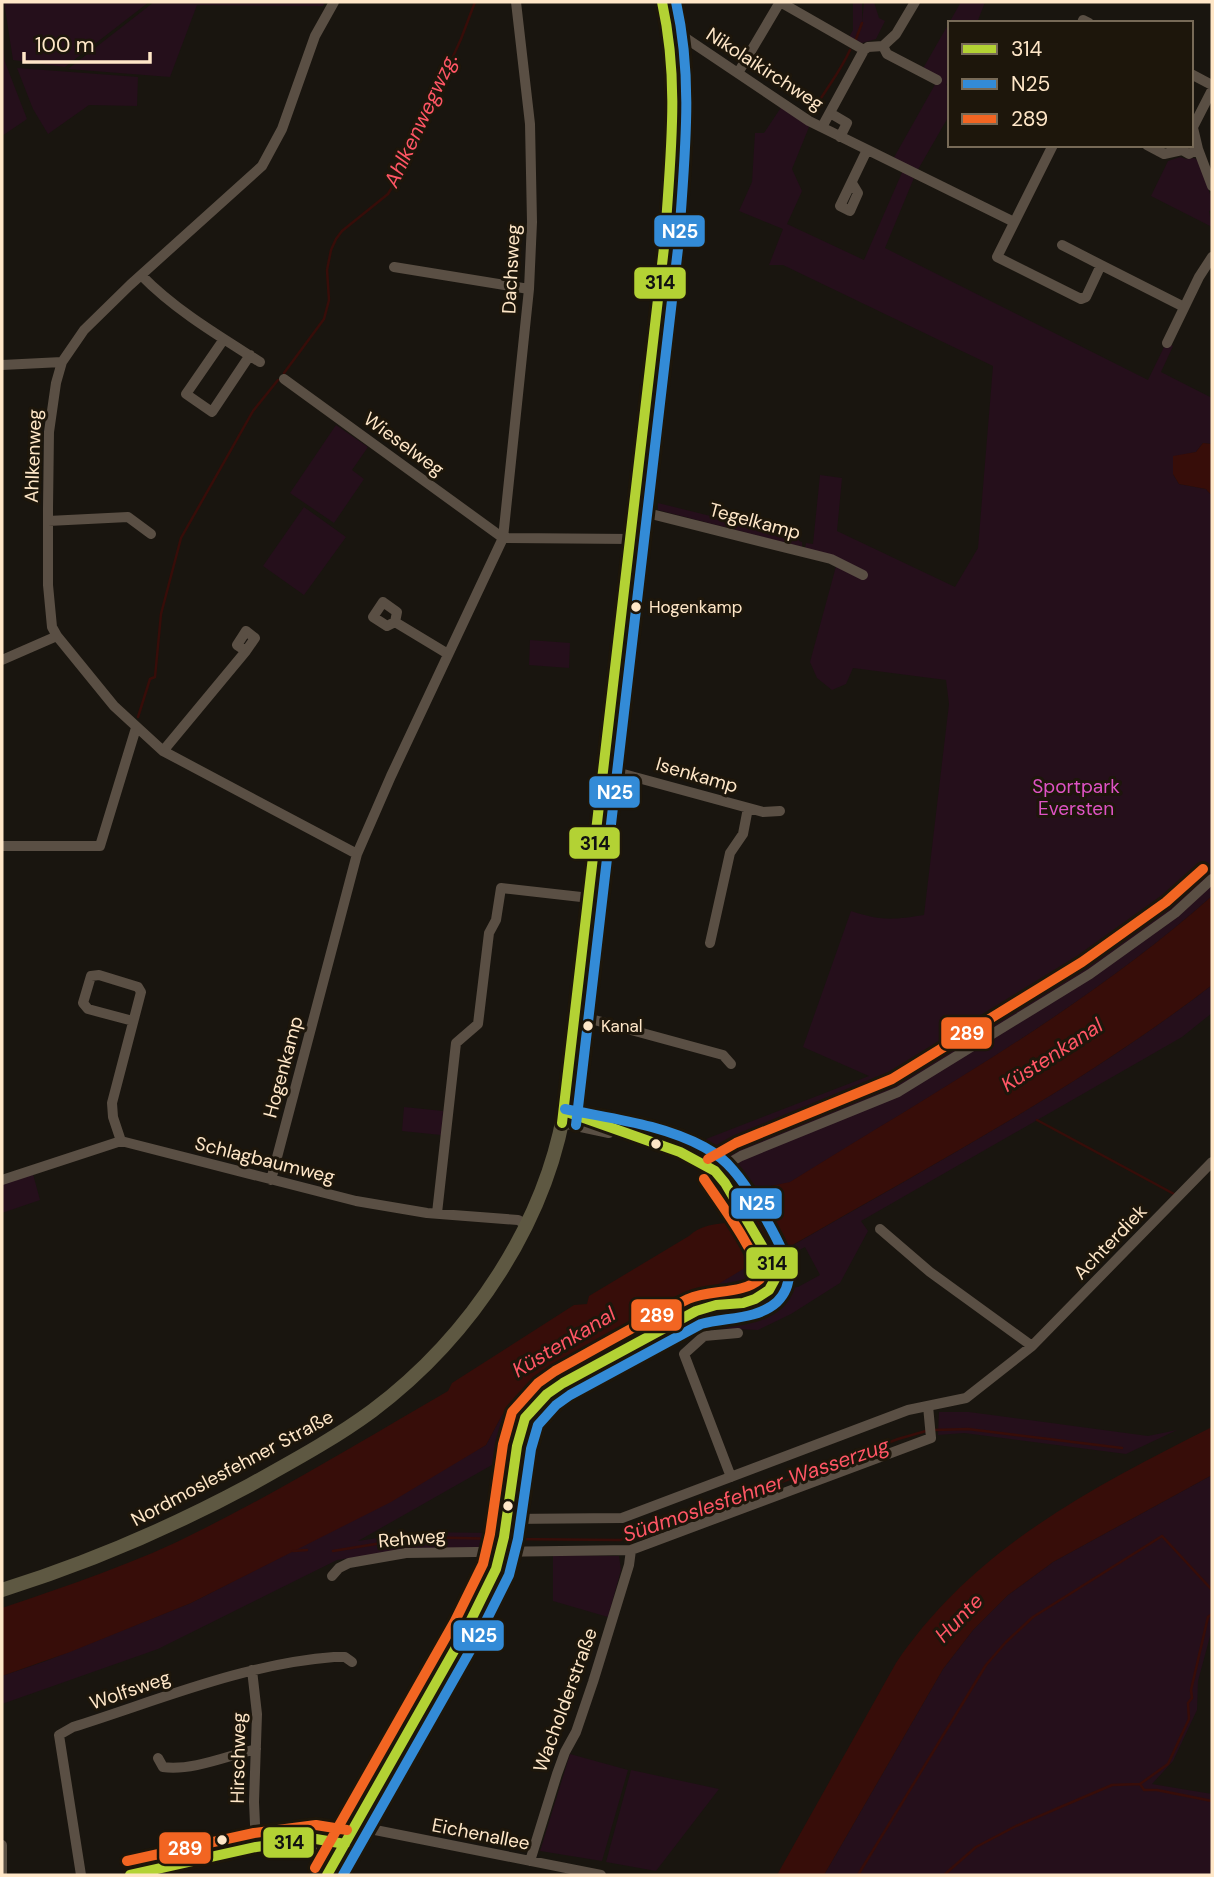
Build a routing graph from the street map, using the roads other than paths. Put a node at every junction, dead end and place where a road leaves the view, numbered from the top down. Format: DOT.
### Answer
graph roads {
  1 [pos="334,2"];
  2 [pos="516,2"];
  3 [pos="663,2"];
  4 [pos="780,2"];
  5 [pos="915,2"];
  6 [pos="670,39"];
  7 [pos="883,46"];
  8 [pos="864,50"];
  9 [pos="738,73"];
  10 [pos="1193,75"];
  11 [pos="937,80"];
  12 [pos="1212,88"];
  13 [pos="830,113"];
  14 [pos="822,127"];
  15 [pos="1193,128"];
  16 [pos="1193,133"];
  17 [pos="840,137"];
  18 [pos="1052,147"];
  19 [pos="1151,147"];
  20 [pos="1182,148"];
  21 [pos="1198,149"];
  22 [pos="867,150"];
  23 [pos="852,183"];
  24 [pos="1212,186"];
  25 [pos="1014,222"];
  26 [pos="1062,245"];
  27 [pos="1212,257"];
  28 [pos="1101,265"];
  29 [pos="394,267"];
  30 [pos="141,275"];
  31 [pos="529,289"];
  32 [pos="1184,307"];
  33 [pos="224,339"];
  34 [pos="1167,343"];
  35 [pos="250,355"];
  36 [pos="62,362"];
  37 [pos="260,362"];
  38 [pos="2,365"];
  39 [pos="284,379"];
  40 [pos="635,509"];
  41 [pos="47,521"];
  42 [pos="151,534"];
  43 [pos="503,538"];
  44 [pos="631,539"];
  45 [pos="863,575"];
  46 [pos="395,622"];
  47 [pos="57,636"];
  48 [pos="246,652"];
  49 [pos="448,654"];
  50 [pos="2,660"];
  51 [pos="136,728"];
  52 [pos="163,751"];
  53 [pos="605,769"];
  54 [pos="748,808"];
  55 [pos="780,811"];
  56 [pos="2,846"];
  57 [pos="357,854"];
  58 [pos="1212,879"];
  59 [pos="590,898"];
  60 [pos="710,943"];
  61 [pos="576,1015"];
  62 [pos="133,1021"];
  63 [pos="731,1064"];
  64 [pos="563,1117"];
  65 [pos="121,1141"];
  66 [pos="1212,1162"];
  67 [pos="715,1171"];
  68 [pos="2,1180"];
  69 [pos="271,1180"];
  70 [pos="437,1213"];
  71 [pos="526,1224"];
  72 [pos="880,1229"];
  73 [pos="738,1333"];
  74 [pos="1032,1346"];
  75 [pos="928,1406"];
  76 [pos="731,1477"];
  77 [pos="504,1537"];
  78 [pos="631,1550"];
  79 [pos="332,1576"];
  80 [pos="2,1590"];
  81 [pos="352,1662"];
  82 [pos="252,1670"];
  83 [pos="256,1749"];
  84 [pos="158,1758"];
  85 [pos="355,1826"];
  86 [pos="291,1842"];
  87 [pos="345,1844"];
  88 [pos="2,1845"];
  89 [pos="256,1847"];
  90 [pos="335,1861"];
  91 [pos="530,1861"];
  92 [pos="2,1875"];
  93 [pos="81,1875"];
  94 [pos="130,1875"];
  95 [pos="327,1875"];
  96 [pos="601,1875"];
  1 -- 30 [label="street, Ahlkenweg"];
  2 -- 31 [label="street, Dachsweg"];
  3 -- 6 [label="main road, Nordmoslesfehner Straße"];
  4 -- 8 [label="street"];
  4 -- 9 [label="street"];
  5 -- 7 [label="street"];
  6 -- 9 [label="street, Nikolaikirchweg"];
  6 -- 40 [label="main road, Nordmoslesfehner Straße"];
  7 -- 8 [label="street"];
  7 -- 11 [label="street"];
  8 -- 13 [label="street"];
  9 -- 14 [label="street, Nikolaikirchweg"];
  10 -- 12 [label="street"];
  12 -- 15 [label="street"];
  13 -- 14 [label="street"];
  13 -- 17 [label="street, Nikolaikirchweg"];
  14 -- 17 [label="street, Nikolaikirchweg"];
  16 -- 21 [label="street"];
  17 -- 22 [label="street, Nikolaikirchweg"];
  18 -- 25 [label="street"];
  19 -- 20 [label="street"];
  20 -- 21 [label="street"];
  21 -- 24 [label="street"];
  22 -- 23 [label="street"];
  22 -- 25 [label="street, Nikolaikirchweg"];
  25 -- 28 [label="street"];
  26 -- 28 [label="street"];
  27 -- 32 [label="street"];
  28 -- 32 [label="street"];
  29 -- 31 [label="street"];
  30 -- 33 [label="street"];
  30 -- 36 [label="street, Ahlkenweg"];
  31 -- 43 [label="street, Dachsweg"];
  32 -- 34 [label="street"];
  33 -- 35 [label="street"];
  33 -- 35 [label="street"];
  35 -- 37 [label="street"];
  36 -- 38 [label="street"];
  36 -- 41 [label="street, Ahlkenweg"];
  39 -- 43 [label="street, Wieselweg"];
  40 -- 44 [label="main road, Nordmoslesfehner Straße"];
  40 -- 45 [label="street, Tegelkamp"];
  41 -- 42 [label="street"];
  41 -- 47 [label="street, Ahlkenweg"];
  43 -- 44 [label="street"];
  43 -- 49 [label="street, Hogenkamp"];
  44 -- 53 [label="main road, Nordmoslesfehner Straße"];
  46 -- 49 [label="street"];
  47 -- 50 [label="street"];
  47 -- 51 [label="street, Ahlkenweg"];
  48 -- 52 [label="street"];
  49 -- 57 [label="street, Hogenkamp"];
  51 -- 52 [label="street, Ahlkenweg"];
  51 -- 56 [label="street"];
  52 -- 57 [label="street, Ahlkenweg"];
  53 -- 54 [label="street, Isenkamp"];
  53 -- 59 [label="main road, Nordmoslesfehner Straße"];
  54 -- 55 [label="street, Isenkamp"];
  54 -- 60 [label="street"];
  57 -- 69 [label="street, Hogenkamp"];
  58 -- 67 [label="street"];
  59 -- 61 [label="main road, Nordmoslesfehner Straße"];
  59 -- 70 [label="street"];
  61 -- 63 [label="street"];
  61 -- 64 [label="main road, Nordmoslesfehner Straße"];
  62 -- 62 [label="street"];
  62 -- 65 [label="street"];
  64 -- 67 [label="street"];
  64 -- 71 [label="main road, Nordmoslesfehner Straße"];
  65 -- 68 [label="street"];
  65 -- 69 [label="street, Schlagbaumweg"];
  66 -- 74 [label="street, Achterdiek"];
  67 -- 77 [label="street"];
  69 -- 70 [label="street, Schlagbaumweg"];
  70 -- 71 [label="street, Schlagbaumweg"];
  71 -- 80 [label="main road, Nordmoslesfehner Straße"];
  72 -- 74 [label="street"];
  73 -- 76 [label="street"];
  74 -- 75 [label="street, Achterdiek"];
  75 -- 76 [label="street, Achterdiek"];
  75 -- 78 [label="street"];
  76 -- 77 [label="street, Achterdiek"];
  77 -- 78 [label="street"];
  77 -- 79 [label="street, Rehweg"];
  77 -- 85 [label="street"];
  78 -- 91 [label="street, Wacholderstraße"];
  81 -- 82 [label="street, Wolfsweg"];
  82 -- 83 [label="street, Hirschweg"];
  82 -- 93 [label="street, Wolfsweg"];
  83 -- 84 [label="street"];
  83 -- 89 [label="street, Hirschweg"];
  85 -- 87 [label="street"];
  85 -- 91 [label="street, Eichenallee"];
  86 -- 87 [label="street"];
  86 -- 89 [label="street"];
  86 -- 90 [label="street"];
  87 -- 90 [label="street"];
  88 -- 92 [label="street"];
  89 -- 94 [label="street"];
  90 -- 95 [label="street"];
  91 -- 96 [label="street, Eichenallee"];
}
